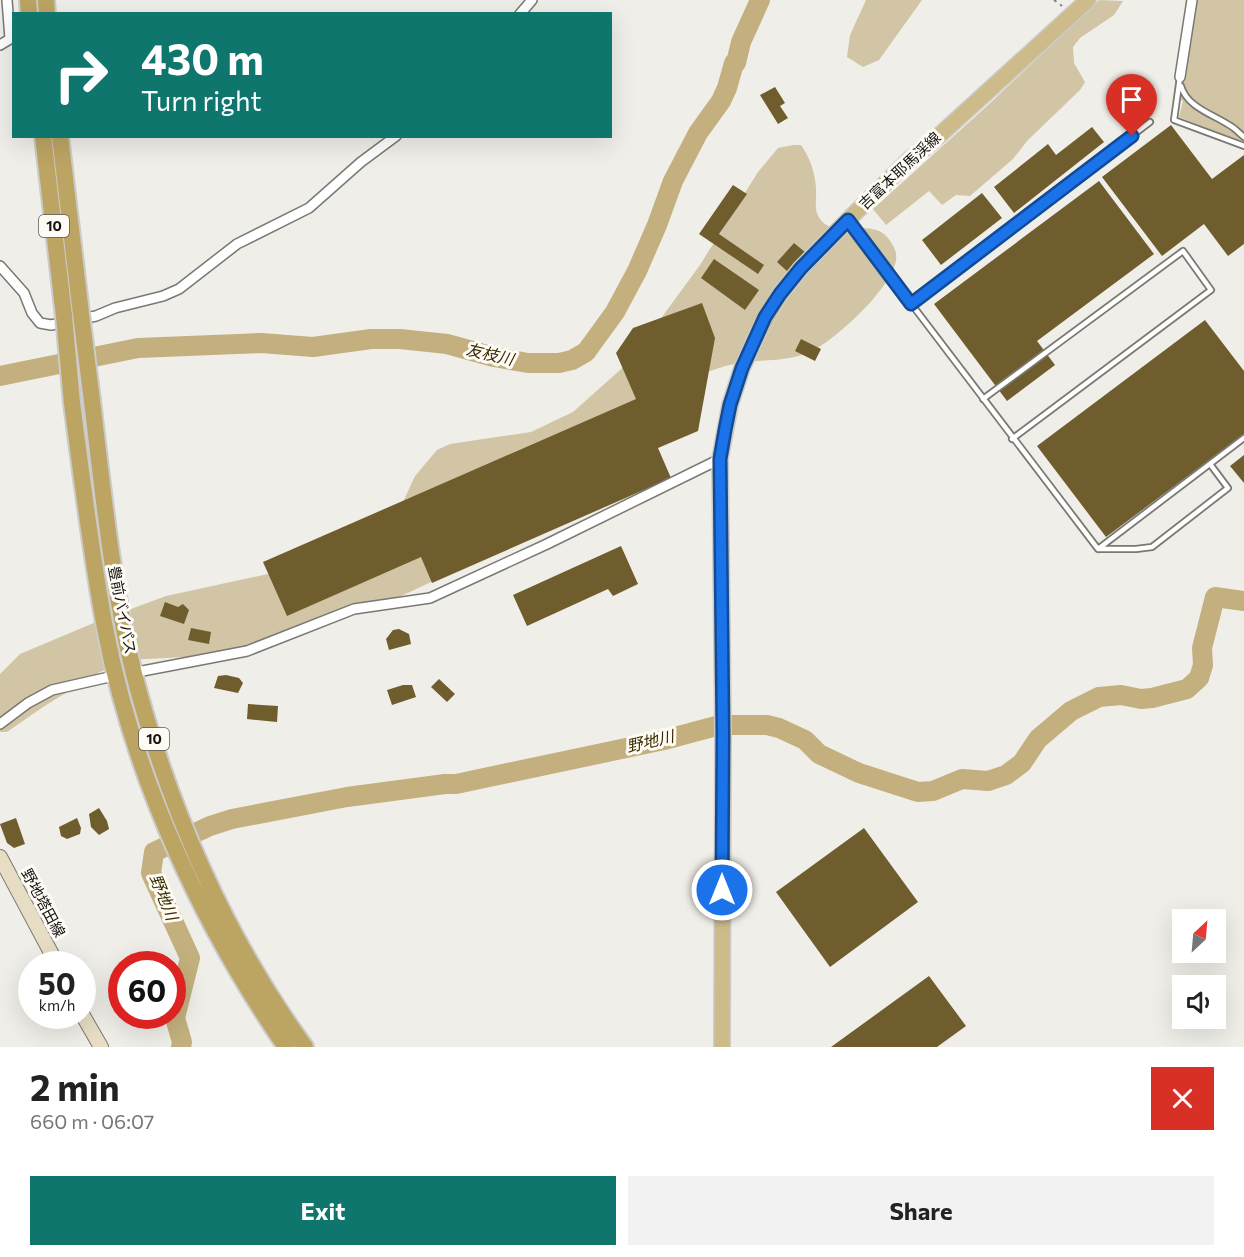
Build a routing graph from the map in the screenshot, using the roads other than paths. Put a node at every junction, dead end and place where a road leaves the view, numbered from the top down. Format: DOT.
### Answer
graph roads {
  1 [pos="7,0"];
  2 [pos="532,0"];
  3 [pos="1088,0"];
  4 [pos="1192,0"];
  5 [pos="522,12"];
  6 [pos="0,45"];
  7 [pos="1180,77"];
  8 [pos="1150,122"];
  9 [pos="1244,137"];
  10 [pos="44,138"];
  11 [pos="60,138"];
  12 [pos="393,138"];
  13 [pos="1244,146"];
  14 [pos="848,220"];
  15 [pos="0,266"];
  16 [pos="911,304"];
  17 [pos="73,315"];
  18 [pos="983,399"];
  19 [pos="1244,438"];
  20 [pos="1012,439"];
  21 [pos="720,459"];
  22 [pos="1210,464"];
  23 [pos="1098,549"];
  24 [pos="134,673"];
  25 [pos="116,676"];
  26 [pos="0,724"];
  27 [pos="0,857"];
  28 [pos="50,951"];
  29 [pos="91,1029"];
  30 [pos="101,1047"];
  31 [pos="286,1047"];
  32 [pos="305,1047"];
  33 [pos="722,1047"];
  1 -- 6 [label="street"];
  2 -- 5 [label="street"];
  3 -- 14 [label="main road, 吉富本耶馬渓線"];
  4 -- 7 [label="street"];
  7 -- 9 [label="lane"];
  7 -- 13 [label="lane"];
  8 -- 16 [label="lane"];
  10 -- 17 [label="highway, 豊前バイパス / 10"];
  11 -- 17 [label="highway, 豊前バイパス / 10"];
  12 -- 15 [label="street"];
  14 -- 16 [label="lane"];
  14 -- 21 [label="main road, 吉富本耶馬渓線"];
  16 -- 18 [label="lane"];
  17 -- 24 [label="highway, 豊前バイパス / 10, bridge"];
  17 -- 25 [label="highway, 豊前バイパス / 10, bridge"];
  18 -- 20 [label="lane"];
  18 -- 20 [label="lane"];
  19 -- 22 [label="lane"];
  20 -- 23 [label="lane"];
  21 -- 24 [label="street"];
  21 -- 33 [label="main road, 吉富本耶馬渓線"];
  22 -- 23 [label="lane"];
  22 -- 23 [label="lane"];
  24 -- 25 [label="street"];
  24 -- 32 [label="highway, 豊前バイパス / 10"];
  25 -- 26 [label="street"];
  25 -- 31 [label="highway, 豊前バイパス / 10"];
  27 -- 28 [label="main road, 野地塔田線"];
  29 -- 30 [label="main road"];
}
